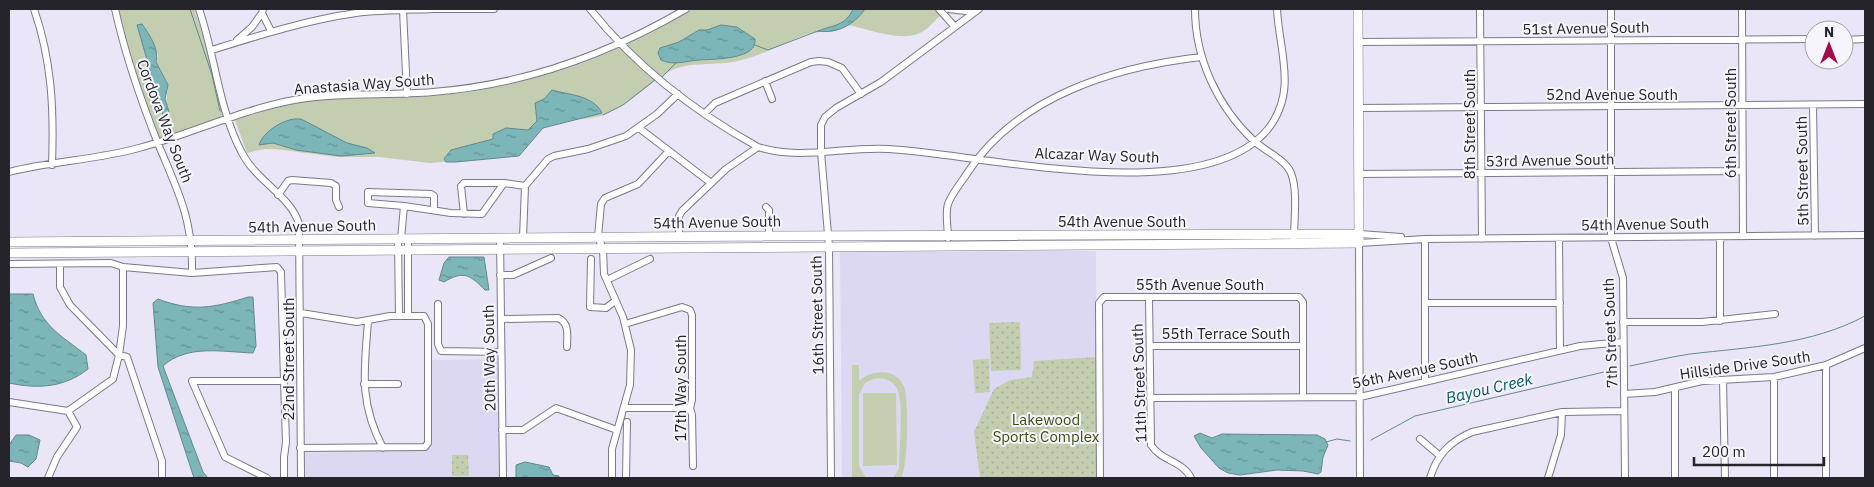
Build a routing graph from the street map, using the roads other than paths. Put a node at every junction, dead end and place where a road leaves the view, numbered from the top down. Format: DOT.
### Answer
graph roads {
  1 [pos="34,9"];
  2 [pos="115,9"];
  3 [pos="199,9"];
  4 [pos="433,9"];
  5 [pos="494,9"];
  6 [pos="590,9"];
  7 [pos="686,9"];
  8 [pos="939,9"];
  9 [pos="948,9"];
  10 [pos="978,9"];
  11 [pos="1195,9"];
  12 [pos="1277,9"];
  13 [pos="1358,9"];
  14 [pos="1480,9"];
  15 [pos="1611,9"];
  16 [pos="1742,9"];
  17 [pos="403,10"];
  18 [pos="263,11"];
  19 [pos="955,27"];
  20 [pos="271,31"];
  21 [pos="1742,39"];
  22 [pos="1804,39"];
  23 [pos="1611,41"];
  24 [pos="1358,42"];
  25 [pos="1480,42"];
  26 [pos="234,43"];
  27 [pos="620,43"];
  28 [pos="212,50"];
  29 [pos="1201,56"];
  30 [pos="765,81"];
  31 [pos="407,94"];
  32 [pos="678,94"];
  33 [pos="861,94"];
  34 [pos="772,99"];
  35 [pos="1865,104"];
  36 [pos="1742,105"];
  37 [pos="1813,105"];
  38 [pos="1481,107"];
  39 [pos="1610,107"];
  40 [pos="1358,108"];
  41 [pos="705,113"];
  42 [pos="228,118"];
  43 [pos="639,128"];
  44 [pos="1255,142"];
  45 [pos="158,143"];
  46 [pos="758,147"];
  47 [pos="668,152"];
  48 [pos="821,152"];
  49 [pos="976,159"];
  50 [pos="52,165"];
  51 [pos="1742,171"];
  52 [pos="9,172"];
  53 [pos="1612,172"];
  54 [pos="1482,173"];
  55 [pos="1359,174"];
  56 [pos="504,183"];
  57 [pos="711,183"];
  58 [pos="527,184"];
  59 [pos="278,195"];
  60 [pos="404,206"];
  61 [pos="339,207"];
  62 [pos="766,207"];
  63 [pos="434,209"];
  64 [pos="464,214"];
  65 [pos="1097,234"];
  66 [pos="829,235"];
  67 [pos="948,235"];
  68 [pos="1865,235"];
  69 [pos="769,236"];
  70 [pos="1743,236"];
  71 [pos="1815,236"];
  72 [pos="598,237"];
  73 [pos="679,237"];
  74 [pos="1720,237"];
  75 [pos="500,238"];
  76 [pos="523,238"];
  77 [pos="1359,238"];
  78 [pos="1559,238"];
  79 [pos="1611,238"];
  80 [pos="402,239"];
  81 [pos="1294,239"];
  82 [pos="1425,239"];
  83 [pos="1482,239"];
  84 [pos="300,240"];
  85 [pos="192,241"];
  86 [pos="9,242"];
  87 [pos="1098,245"];
  88 [pos="829,246"];
  89 [pos="948,246"];
  90 [pos="603,249"];
  91 [pos="499,250"];
  92 [pos="300,251"];
  93 [pos="403,251"];
  94 [pos="192,253"];
  95 [pos="9,254"];
  96 [pos="551,258"];
  97 [pos="591,258"];
  98 [pos="650,259"];
  99 [pos="9,264"];
  100 [pos="60,264"];
  101 [pos="123,267"];
  102 [pos="192,273"];
  103 [pos="500,274"];
  104 [pos="607,280"];
  105 [pos="1149,297"];
  106 [pos="616,302"];
  107 [pos="1426,303"];
  108 [pos="1560,303"];
  109 [pos="438,304"];
  110 [pos="301,313"];
  111 [pos="1775,314"];
  112 [pos="399,316"];
  113 [pos="408,316"];
  114 [pos="502,319"];
  115 [pos="1720,321"];
  116 [pos="368,322"];
  117 [pos="1623,322"];
  118 [pos="625,324"];
  119 [pos="1623,342"];
  120 [pos="1150,346"];
  121 [pos="1303,346"];
  122 [pos="567,347"];
  123 [pos="1865,348"];
  124 [pos="1560,350"];
  125 [pos="501,352"];
  126 [pos="118,355"];
  127 [pos="1826,365"];
  128 [pos="1774,377"];
  129 [pos="1724,380"];
  130 [pos="284,381"];
  131 [pos="1425,382"];
  132 [pos="364,384"];
  133 [pos="398,384"];
  134 [pos="1675,388"];
  135 [pos="1624,394"];
  136 [pos="1303,397"];
  137 [pos="1360,397"];
  138 [pos="1150,398"];
  139 [pos="9,402"];
  140 [pos="625,408"];
  141 [pos="690,408"];
  142 [pos="1624,411"];
  143 [pos="68,412"];
  144 [pos="1562,412"];
  145 [pos="627,422"];
  146 [pos="502,430"];
  147 [pos="617,430"];
  148 [pos="1420,439"];
  149 [pos="300,448"];
  150 [pos="383,448"];
  151 [pos="1439,454"];
  152 [pos="693,466"];
  153 [pos="48,478"];
  154 [pos="162,478"];
  155 [pos="267,478"];
  156 [pos="284,478"];
  157 [pos="301,478"];
  158 [pos="503,478"];
  159 [pos="612,478"];
  160 [pos="626,478"];
  161 [pos="831,478"];
  162 [pos="1100,478"];
  163 [pos="1191,478"];
  164 [pos="1360,478"];
  165 [pos="1430,478"];
  166 [pos="1548,478"];
  167 [pos="1625,478"];
  168 [pos="1675,478"];
  169 [pos="1725,478"];
  170 [pos="1774,478"];
  171 [pos="1826,478"];
  1 -- 50 [label="street"];
  2 -- 45 [label="street, Cordova Way South"];
  3 -- 28 [label="street, 22nd Street South"];
  4 -- 5 [label="street"];
  4 -- 17 [label="street"];
  6 -- 27 [label="street"];
  7 -- 27 [label="street, Anastasia Way South"];
  8 -- 19 [label="street"];
  9 -- 10 [label="street"];
  10 -- 19 [label="street"];
  11 -- 29 [label="street"];
  12 -- 44 [label="street, Alcazar Way South"];
  13 -- 24 [label="main road"];
  14 -- 25 [label="street, 8th Street South"];
  15 -- 23 [label="street, 7th Street South"];
  16 -- 21 [label="street, 6th Street South"];
  17 -- 20 [label="street"];
  17 -- 31 [label="street"];
  18 -- 20 [label="street"];
  18 -- 26 [label="street"];
  19 -- 33 [label="street"];
  20 -- 26 [label="street"];
  21 -- 22 [label="street, 51st Avenue South"];
  21 -- 23 [label="street, 51st Avenue South"];
  21 -- 36 [label="street, 6th Street South"];
  23 -- 25 [label="street, 51st Avenue South"];
  23 -- 39 [label="street, 7th Street South"];
  24 -- 25 [label="street, 51st Avenue South"];
  24 -- 40 [label="main road"];
  25 -- 38 [label="street, 8th Street South"];
  26 -- 28 [label="street"];
  27 -- 31 [label="street, Anastasia Way South"];
  27 -- 32 [label="street"];
  28 -- 42 [label="street, 22nd Street South"];
  29 -- 44 [label="street"];
  29 -- 49 [label="street"];
  30 -- 33 [label="street"];
  30 -- 34 [label="street"];
  30 -- 41 [label="street"];
  31 -- 42 [label="street, Anastasia Way South"];
  32 -- 41 [label="street"];
  32 -- 43 [label="street"];
  33 -- 48 [label="street, 16th Street South"];
  35 -- 37 [label="street, 52nd Avenue South"];
  36 -- 37 [label="street, 52nd Avenue South"];
  36 -- 39 [label="street, 52nd Avenue South"];
  36 -- 51 [label="street, 6th Street South"];
  37 -- 71 [label="street, 5th Street South"];
  38 -- 39 [label="street, 52nd Avenue South"];
  38 -- 40 [label="street, 52nd Avenue South"];
  38 -- 54 [label="street, 8th Street South"];
  39 -- 53 [label="street, 7th Street South"];
  40 -- 55 [label="main road"];
  41 -- 46 [label="street"];
  42 -- 45 [label="street, Anastasia Way South"];
  42 -- 59 [label="street, 22nd Street South"];
  43 -- 47 [label="street"];
  43 -- 58 [label="street"];
  44 -- 49 [label="street, Alcazar Way South"];
  44 -- 81 [label="street"];
  45 -- 50 [label="street, Anastasia Way South"];
  45 -- 85 [label="street, Cordova Way South"];
  46 -- 48 [label="street, Alcazar Way South"];
  46 -- 57 [label="street"];
  47 -- 57 [label="street"];
  47 -- 72 [label="street"];
  48 -- 49 [label="street, Alcazar Way South"];
  48 -- 66 [label="street, 16th Street South"];
  49 -- 67 [label="street"];
  50 -- 52 [label="street, Anastasia Way South"];
  51 -- 53 [label="street, 53rd Avenue South"];
  51 -- 70 [label="street, 6th Street South"];
  53 -- 54 [label="street, 53rd Avenue South"];
  53 -- 79 [label="street, 7th Street South"];
  54 -- 55 [label="street, 53rd Avenue South"];
  54 -- 83 [label="street, 8th Street South"];
  55 -- 77 [label="main road"];
  56 -- 58 [label="street"];
  56 -- 64 [label="street"];
  56 -- 64 [label="street"];
  57 -- 73 [label="street"];
  58 -- 76 [label="street"];
  59 -- 61 [label="street"];
  59 -- 84 [label="street, 22nd Street South"];
  60 -- 63 [label="street"];
  60 -- 63 [label="street"];
  60 -- 80 [label="street"];
  62 -- 69 [label="street"];
  63 -- 64 [label="street"];
  65 -- 67 [label="main road, 54th Avenue South"];
  65 -- 81 [label="main road, 54th Avenue South"];
  65 -- 87 [label="street"];
  66 -- 67 [label="main road, 54th Avenue South"];
  66 -- 69 [label="main road, 54th Avenue South"];
  66 -- 88 [label="street, 16th Street South"];
  67 -- 89 [label="street"];
  68 -- 71 [label="street, 54th Avenue South"];
  69 -- 73 [label="main road, 54th Avenue South"];
  70 -- 71 [label="street, 54th Avenue South"];
  70 -- 74 [label="street, 54th Avenue South"];
  72 -- 73 [label="main road, 54th Avenue South"];
  72 -- 76 [label="main road, 54th Avenue South"];
  72 -- 90 [label="street"];
  74 -- 79 [label="street, 54th Avenue South"];
  74 -- 115 [label="street"];
  75 -- 76 [label="main road, 54th Avenue South"];
  75 -- 80 [label="main road, 54th Avenue South"];
  75 -- 91 [label="street, 20th Way South"];
  77 -- 81 [label="main road, 54th Avenue South"];
  77 -- 82 [label="street, 54th Avenue South"];
  77 -- 137 [label="street"];
  78 -- 79 [label="street, 54th Avenue South"];
  78 -- 83 [label="street, 54th Avenue South"];
  78 -- 108 [label="street"];
  79 -- 117 [label="street, 7th Street South"];
  80 -- 84 [label="main road, 54th Avenue South"];
  80 -- 93 [label="street"];
  81 -- 87 [label="main road, 54th Avenue South"];
  82 -- 83 [label="street, 54th Avenue South"];
  82 -- 107 [label="street"];
  84 -- 85 [label="main road, 54th Avenue South"];
  84 -- 92 [label="street, 22nd Street South"];
  85 -- 86 [label="main road, 54th Avenue South"];
  85 -- 94 [label="street, Cordova Way South"];
  87 -- 89 [label="main road, 54th Avenue South"];
  88 -- 89 [label="main road, 54th Avenue South"];
  88 -- 90 [label="main road, 54th Avenue South"];
  88 -- 161 [label="street, 16th Street South"];
  90 -- 91 [label="main road, 54th Avenue South"];
  90 -- 104 [label="street"];
  91 -- 93 [label="main road, 54th Avenue South"];
  91 -- 103 [label="street, 20th Way South"];
  92 -- 93 [label="main road, 54th Avenue South"];
  92 -- 94 [label="main road, 54th Avenue South"];
  92 -- 110 [label="street, 22nd Street South"];
  93 -- 112 [label="street"];
  93 -- 113 [label="street"];
  94 -- 95 [label="main road, 54th Avenue South"];
  94 -- 102 [label="street, Cordova Way South"];
  96 -- 103 [label="street"];
  97 -- 106 [label="street"];
  98 -- 104 [label="street"];
  99 -- 100 [label="street"];
  100 -- 101 [label="street"];
  100 -- 126 [label="street"];
  101 -- 102 [label="street"];
  101 -- 126 [label="street"];
  102 -- 130 [label="street"];
  103 -- 114 [label="street, 20th Way South"];
  104 -- 106 [label="street"];
  105 -- 120 [label="street, 11th Street South"];
  105 -- 121 [label="street, 55th Avenue South"];
  105 -- 162 [label="street, 55th Avenue South"];
  106 -- 118 [label="street"];
  107 -- 108 [label="street"];
  107 -- 131 [label="street"];
  108 -- 124 [label="street"];
  109 -- 125 [label="street"];
  110 -- 116 [label="street"];
  110 -- 149 [label="street, 22nd Street South"];
  111 -- 115 [label="street"];
  112 -- 113 [label="street"];
  112 -- 116 [label="street"];
  113 -- 150 [label="street"];
  114 -- 122 [label="street"];
  114 -- 125 [label="street, 20th Way South"];
  115 -- 117 [label="street"];
  116 -- 132 [label="street"];
  117 -- 119 [label="street, 7th Street South"];
  118 -- 140 [label="street"];
  118 -- 141 [label="street, 17th Way South"];
  119 -- 124 [label="street, 56th Avenue South"];
  119 -- 135 [label="street, 7th Street South"];
  120 -- 121 [label="street, 55th Terrace South"];
  120 -- 138 [label="street, 11th Street South"];
  121 -- 136 [label="street"];
  123 -- 127 [label="street, Hillside Drive South"];
  124 -- 131 [label="street, 56th Avenue South"];
  125 -- 146 [label="street, 20th Way South"];
  126 -- 143 [label="street"];
  126 -- 154 [label="street"];
  127 -- 128 [label="street, Hillside Drive South"];
  127 -- 171 [label="street"];
  128 -- 129 [label="street, Hillside Drive South"];
  128 -- 170 [label="street"];
  129 -- 134 [label="street, Hillside Drive South"];
  129 -- 169 [label="street"];
  130 -- 155 [label="street"];
  130 -- 156 [label="street"];
  131 -- 137 [label="street, 56th Avenue South"];
  132 -- 133 [label="street"];
  132 -- 150 [label="street"];
  134 -- 135 [label="street, Hillside Drive South"];
  134 -- 168 [label="street"];
  135 -- 142 [label="street, 7th Street South"];
  136 -- 137 [label="street, 56th Avenue South"];
  136 -- 138 [label="street, 56th Avenue South"];
  137 -- 164 [label="street"];
  138 -- 163 [label="street, 11th Street South"];
  139 -- 143 [label="street"];
  140 -- 141 [label="street"];
  140 -- 147 [label="street"];
  141 -- 152 [label="street, 17th Way South"];
  142 -- 144 [label="street"];
  142 -- 167 [label="street, 7th Street South"];
  143 -- 153 [label="street"];
  144 -- 151 [label="street"];
  144 -- 166 [label="street"];
  145 -- 160 [label="street"];
  146 -- 147 [label="street"];
  146 -- 158 [label="street, 20th Way South"];
  147 -- 159 [label="street"];
  148 -- 151 [label="street"];
  149 -- 150 [label="street"];
  149 -- 157 [label="street, 22nd Street South"];
  151 -- 165 [label="street"];
}
